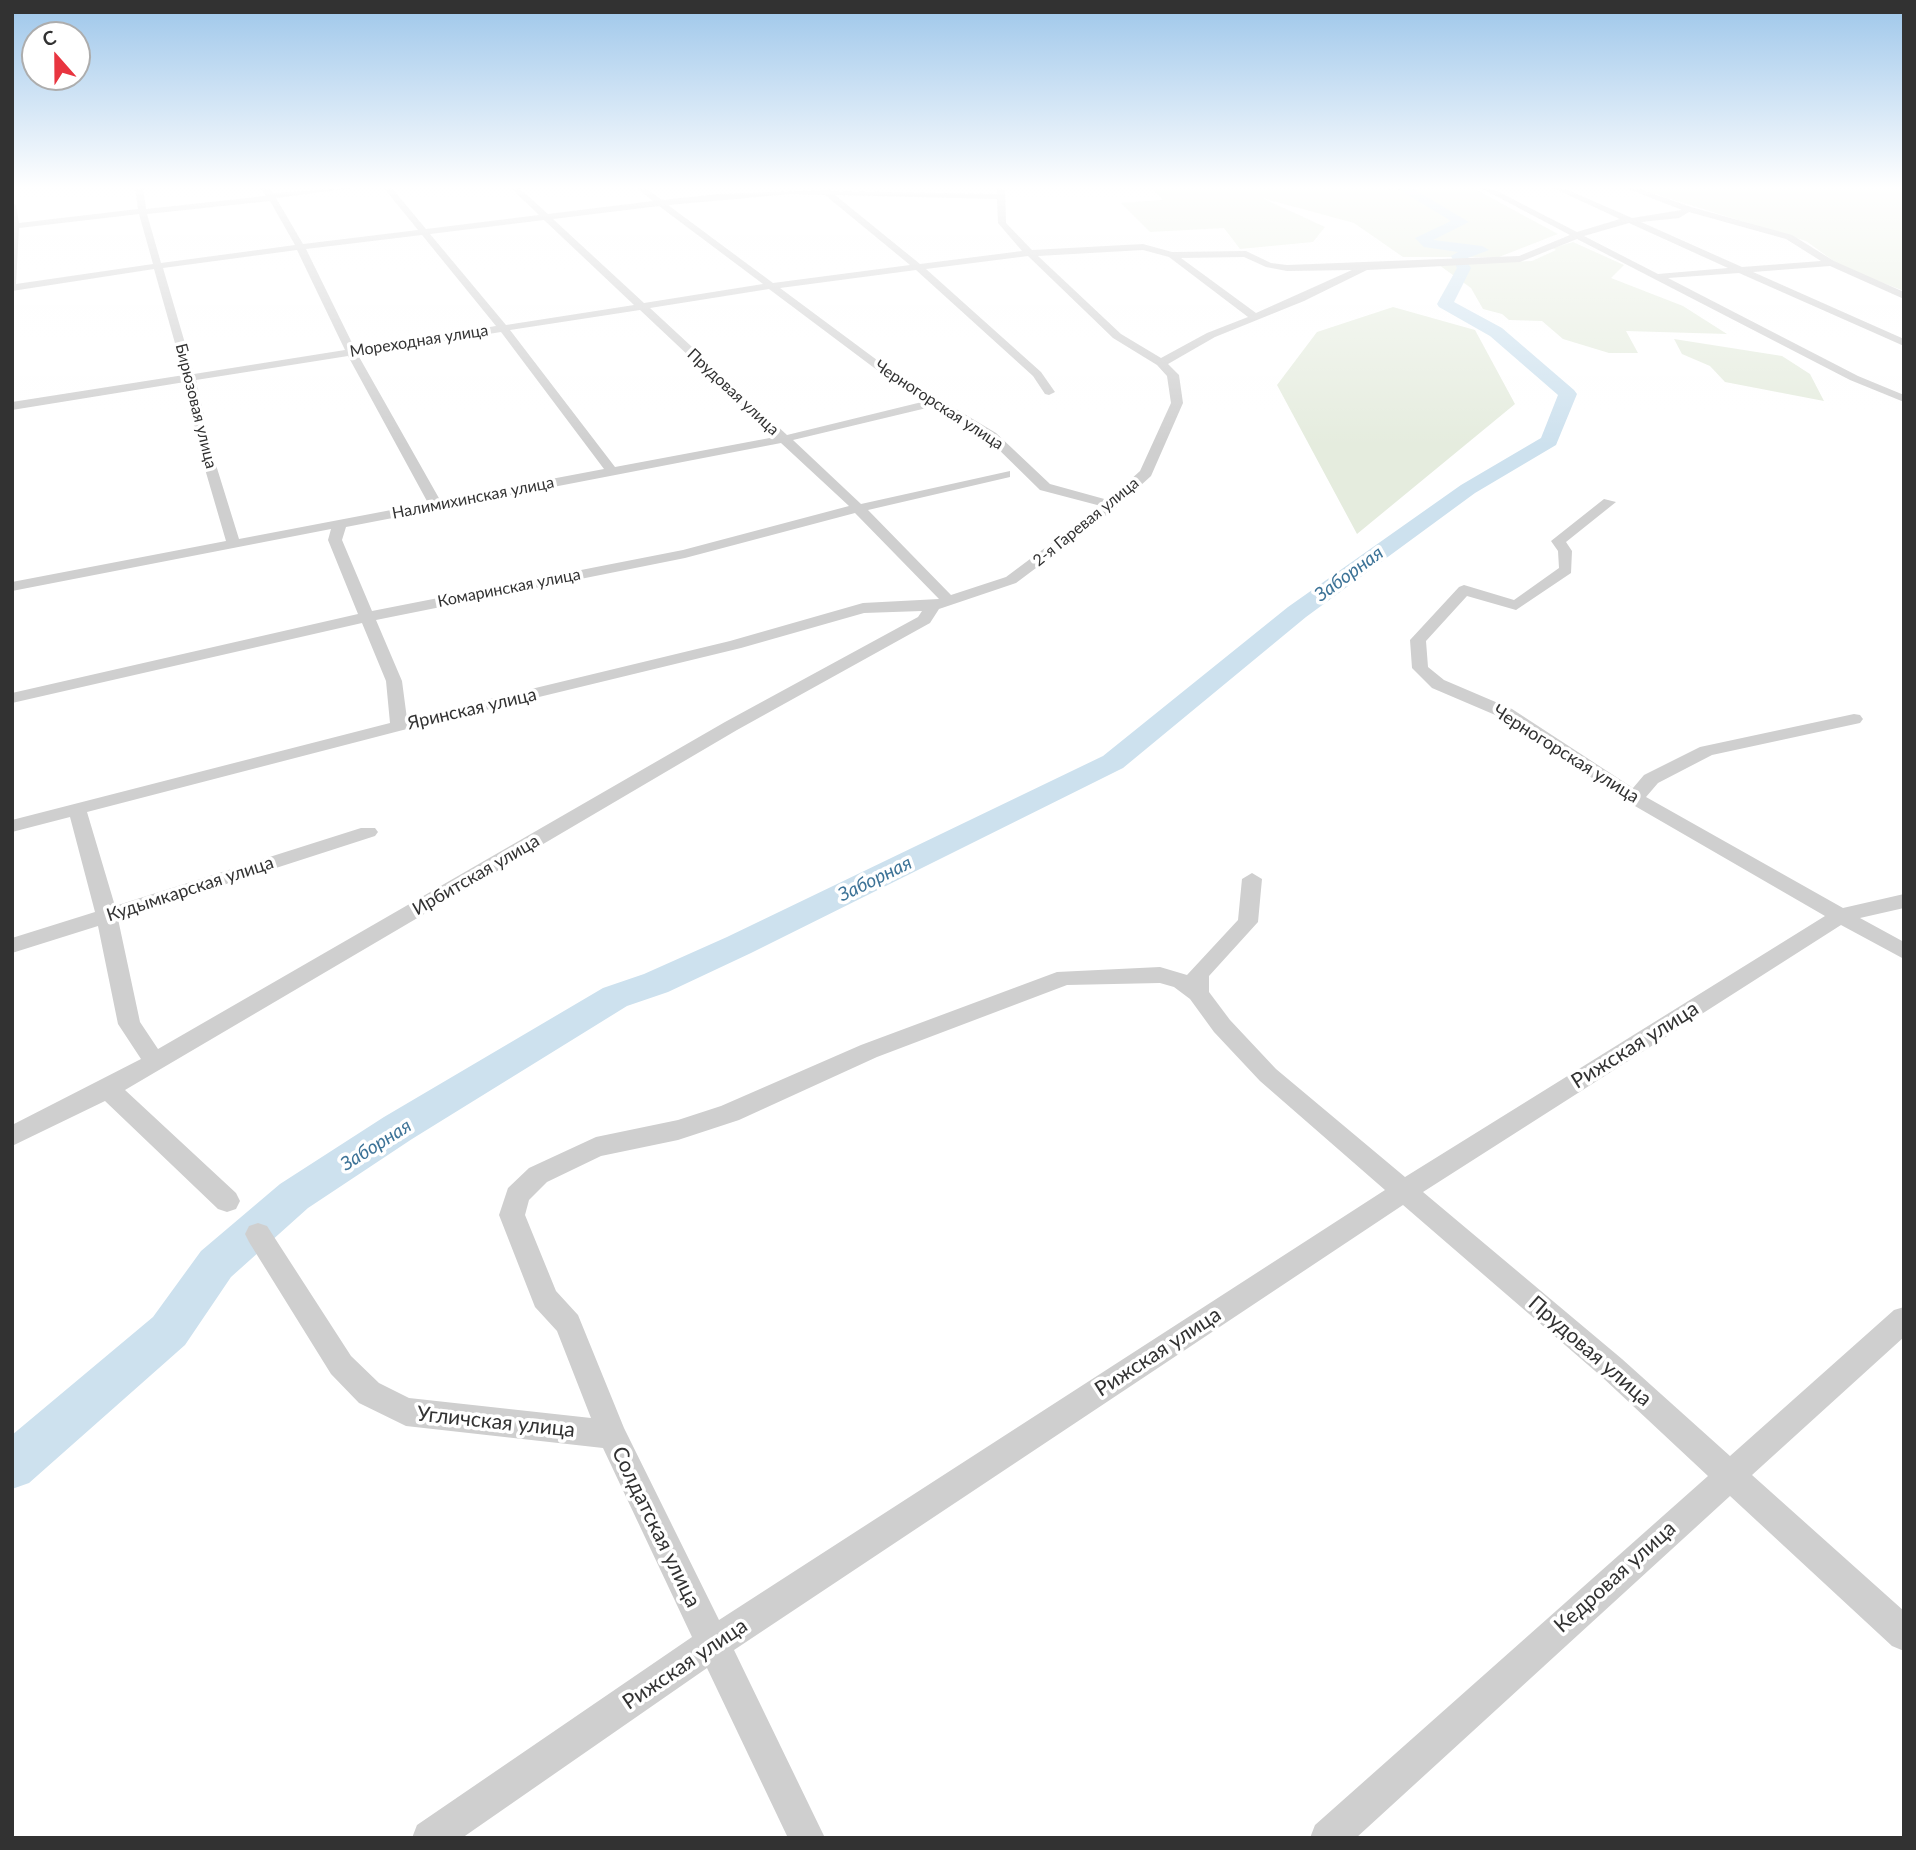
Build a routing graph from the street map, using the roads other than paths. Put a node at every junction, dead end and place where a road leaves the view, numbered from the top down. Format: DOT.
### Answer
graph roads {
  1 [pos="106,273"];
  2 [pos="160,273"];
  3 [pos="314,273"];
  4 [pos="457,273"];
  5 [pos="605,273"];
  6 [pos="754,273"];
  7 [pos="858,273"];
  8 [pos="925,273"];
  9 [pos="1053,273"];
  10 [pos="1195,273"];
  11 [pos="1352,273"];
  12 [pos="1654,273"];
  13 [pos="1704,273"];
  14 [pos="1747,273"];
  15 [pos="1854,273"];
  16 [pos="1660,276"];
  17 [pos="771,286"];
  18 [pos="12,288"];
  19 [pos="1904,296"];
  20 [pos="641,307"];
  21 [pos="1256,317"];
  22 [pos="503,328"];
  23 [pos="1904,343"];
  24 [pos="351,352"];
  25 [pos="1161,363"];
  26 [pos="191,377"];
  27 [pos="1049,392"];
  28 [pos="1904,399"];
  29 [pos="933,403"];
  30 [pos="12,406"];
  31 [pos="785,439"];
  32 [pos="612,471"];
  33 [pos="1005,474"];
  34 [pos="1609,502"];
  35 [pos="436,505"];
  36 [pos="1111,505"];
  37 [pos="858,508"];
  38 [pos="340,524"];
  39 [pos="234,544"];
  40 [pos="12,587"];
  41 [pos="941,603"];
  42 [pos="367,619"];
  43 [pos="12,698"];
  44 [pos="1854,719"];
  45 [pos="399,726"];
  46 [pos="1635,798"];
  47 [pos="77,809"];
  48 [pos="12,826"];
  49 [pos="368,832"];
  50 [pos="1252,879"];
  51 [pos="1904,901"];
  52 [pos="1841,915"];
  53 [pos="107,916"];
  54 [pos="12,946"];
  55 [pos="1904,952"];
  56 [pos="1198,993"];
  57 [pos="155,1062"];
  58 [pos="108,1089"];
  59 [pos="12,1136"];
  60 [pos="1402,1192"];
  61 [pos="228,1201"];
  62 [pos="258,1234"];
  63 [pos="1904,1318"];
  64 [pos="612,1435"];
  65 [pos="1729,1473"];
  66 [pos="1904,1634"];
  67 [pos="712,1644"];
  68 [pos="430,1838"];
  69 [pos="807,1838"];
  70 [pos="1328,1838"];
  1 -- 18 [label="street"];
  2 -- 26 [label="street, Бирюзовая улица"];
  3 -- 24 [label="street"];
  4 -- 22 [label="street"];
  5 -- 20 [label="street, Прудовая улица"];
  6 -- 17 [label="street, Черногорская улица"];
  7 -- 17 [label="street, Мореходная улица"];
  8 -- 27 [label="street"];
  9 -- 25 [label="street"];
  10 -- 21 [label="street"];
  11 -- 21 [label="street"];
  12 -- 16 [label="street"];
  13 -- 16 [label="street"];
  14 -- 23 [label="street"];
  15 -- 19 [label="street"];
  16 -- 28 [label="street"];
  17 -- 20 [label="street, Мореходная улица"];
  17 -- 29 [label="street, Черногорская улица"];
  20 -- 22 [label="street, Мореходная улица"];
  20 -- 31 [label="street, Прудовая улица"];
  21 -- 25 [label="street"];
  22 -- 24 [label="street, Мореходная улица"];
  22 -- 32 [label="street"];
  24 -- 26 [label="street, Мореходная улица"];
  24 -- 35 [label="street"];
  25 -- 36 [label="street, 2-я Гаревая улица"];
  26 -- 30 [label="street, Мореходная улица"];
  26 -- 39 [label="street, Бирюзовая улица"];
  29 -- 31 [label="street, Налимихинская улица"];
  29 -- 36 [label="street, Черногорская улица"];
  31 -- 32 [label="street, Налимихинская улица"];
  31 -- 37 [label="street, Прудовая улица"];
  32 -- 35 [label="street, Налимихинская улица"];
  33 -- 37 [label="street, Комаринская улица"];
  34 -- 46 [label="street, Черногорская улица"];
  35 -- 38 [label="street, Налимихинская улица"];
  36 -- 41 [label="street, 2-я Гаревая улица"];
  37 -- 41 [label="street, Прудовая улица"];
  37 -- 42 [label="street, Комаринская улица"];
  38 -- 39 [label="street, Налимихинская улица"];
  38 -- 42 [label="street"];
  39 -- 40 [label="street, Налимихинская улица"];
  41 -- 45 [label="street, Яринская улица"];
  41 -- 57 [label="street, Ирбитская улица"];
  42 -- 43 [label="street, Комаринская улица"];
  42 -- 45 [label="street"];
  44 -- 46 [label="street"];
  45 -- 47 [label="street, Яринская улица"];
  46 -- 52 [label="street, Черногорская улица"];
  47 -- 48 [label="street, Яринская улица"];
  47 -- 53 [label="street"];
  49 -- 53 [label="street, Кудымкарская улица"];
  50 -- 56 [label="street"];
  51 -- 52 [label="street, Рижская улица"];
  52 -- 55 [label="street, Черногорская улица"];
  52 -- 60 [label="street, Рижская улица"];
  53 -- 54 [label="street, Кудымкарская улица"];
  53 -- 57 [label="street"];
  56 -- 60 [label="street, Прудовая улица"];
  56 -- 64 [label="street, Солдатская улица"];
  57 -- 58 [label="street, Ирбитская улица"];
  58 -- 59 [label="street, Ирбитская улица"];
  58 -- 61 [label="street"];
  60 -- 65 [label="street, Прудовая улица"];
  60 -- 67 [label="street, Рижская улица"];
  62 -- 64 [label="street, Угличская улица"];
  63 -- 65 [label="street, Кедровая улица"];
  64 -- 67 [label="street, Солдатская улица"];
  65 -- 66 [label="street, Прудовая улица"];
  65 -- 70 [label="street, Кедровая улица"];
  67 -- 68 [label="street, Рижская улица"];
  67 -- 69 [label="street, Солдатская улица"];
}
